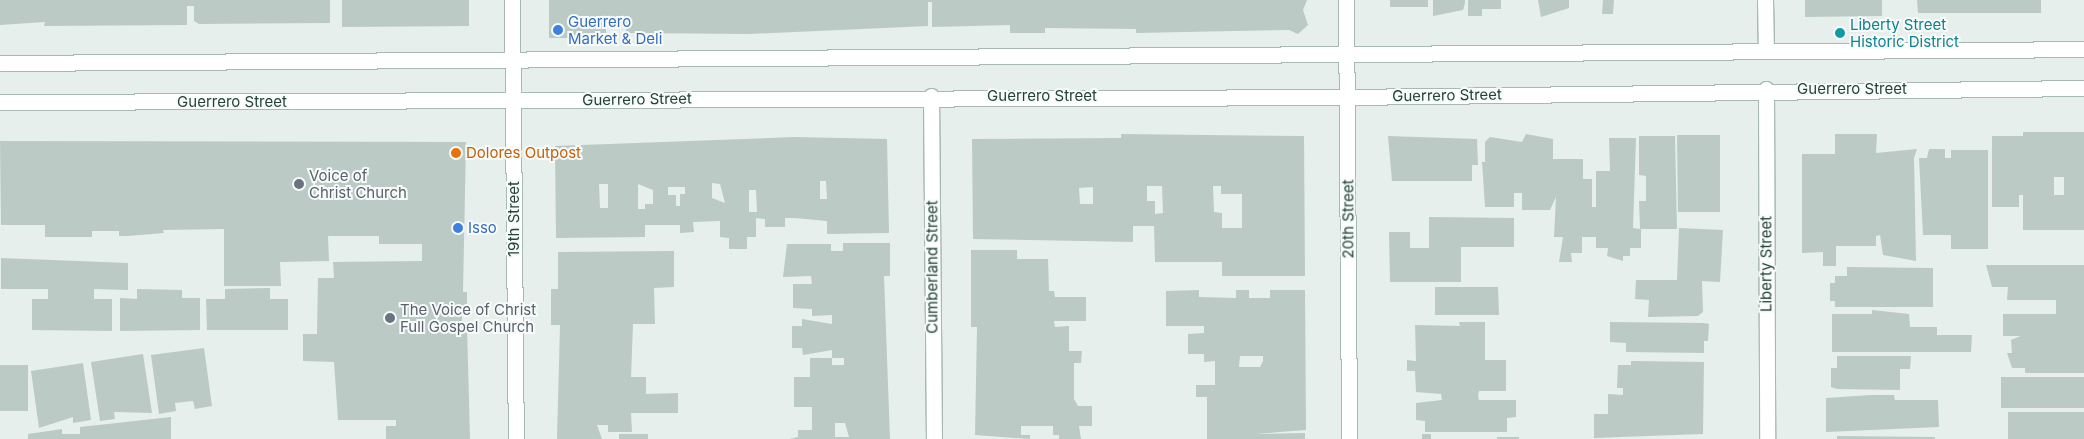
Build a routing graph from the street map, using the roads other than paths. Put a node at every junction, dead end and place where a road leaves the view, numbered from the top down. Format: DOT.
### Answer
graph roads {
  1 [pos="512,0"];
  2 [pos="1346,0"];
  3 [pos="1765,0"];
  4 [pos="2084,49"];
  5 [pos="1766,51"];
  6 [pos="1347,57"];
  7 [pos="512,63"];
  8 [pos="0,64"];
  9 [pos="2084,88"];
  10 [pos="1766,89"];
  11 [pos="931,96"];
  12 [pos="1347,97"];
  13 [pos="513,100"];
  14 [pos="0,102"];
  15 [pos="516,439"];
  16 [pos="934,439"];
  17 [pos="1349,439"];
  18 [pos="1767,439"];
  1 -- 7 [label="main road, 19th Street"];
  2 -- 6 [label="main road, 20th Street"];
  3 -- 5 [label="main road"];
  4 -- 5 [label="main road"];
  5 -- 6 [label="main road"];
  6 -- 7 [label="main road"];
  6 -- 12 [label="main road, 20th Street"];
  7 -- 8 [label="main road"];
  7 -- 13 [label="main road, 19th Street"];
  9 -- 10 [label="main road, Guerrero Street"];
  10 -- 12 [label="main road, Guerrero Street"];
  10 -- 18 [label="main road, Liberty Street"];
  11 -- 12 [label="main road, Guerrero Street"];
  11 -- 13 [label="main road, Guerrero Street"];
  11 -- 16 [label="main road, Cumberland Street"];
  12 -- 17 [label="main road, 20th Street"];
  13 -- 14 [label="main road, Guerrero Street"];
  13 -- 15 [label="main road, 19th Street"];
}
